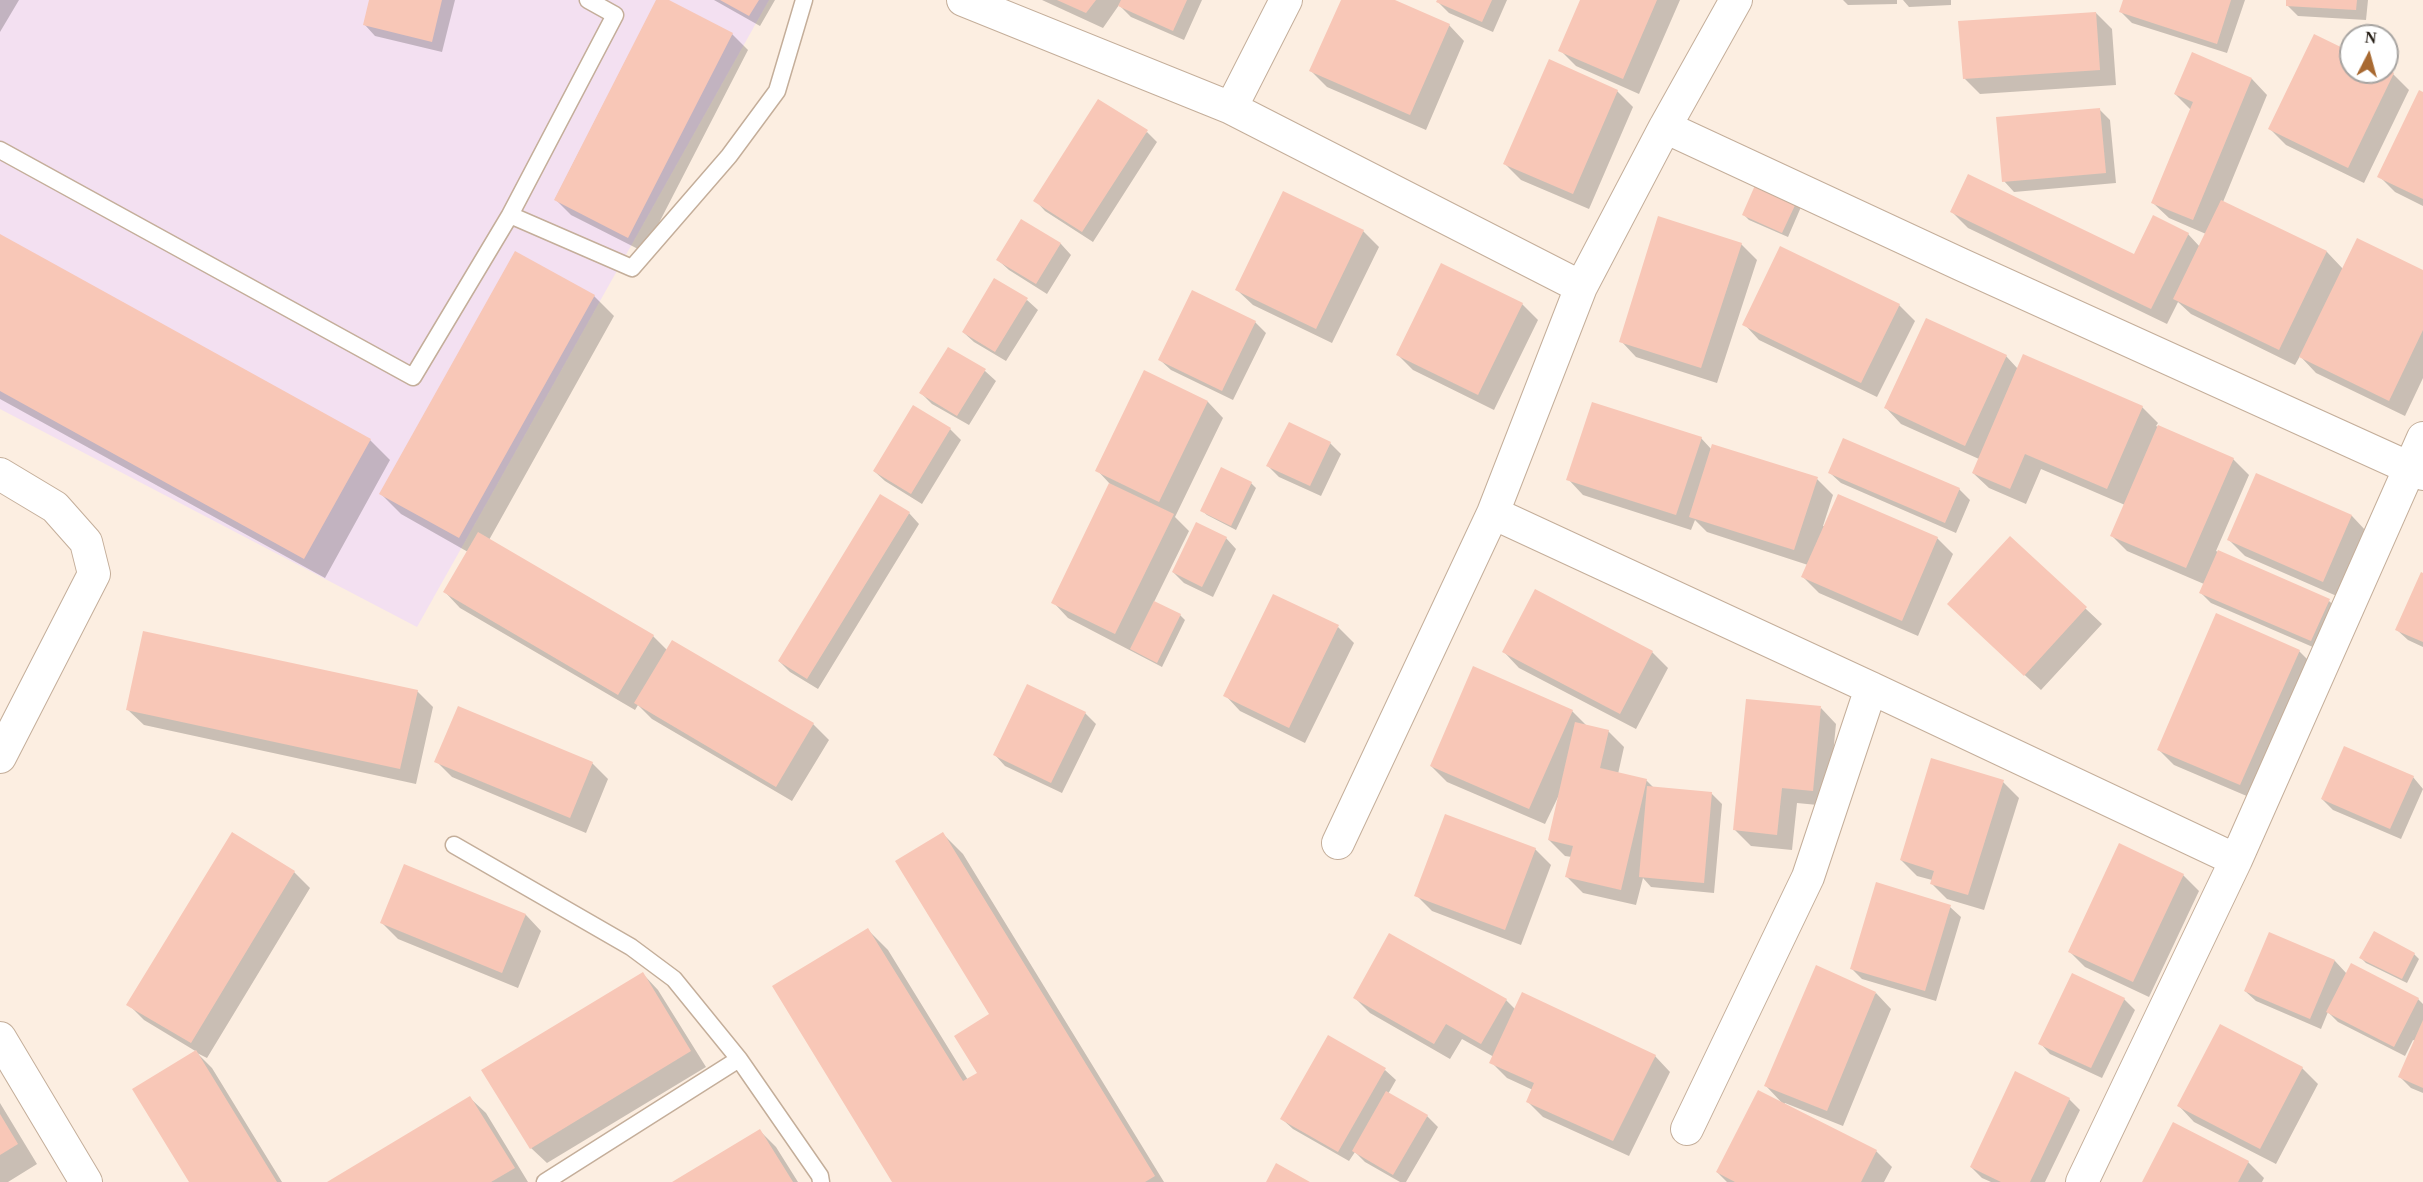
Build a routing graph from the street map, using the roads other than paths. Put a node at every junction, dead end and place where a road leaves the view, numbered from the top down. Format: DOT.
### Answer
graph roads {
  1 [pos="588,0"];
  2 [pos="804,0"];
  3 [pos="963,0"];
  4 [pos="1286,0"];
  5 [pos="1736,0"];
  6 [pos="1230,108"];
  7 [pos="1665,127"];
  8 [pos="0,150"];
  9 [pos="510,215"];
  10 [pos="1581,287"];
  11 [pos="2423,438"];
  12 [pos="2416,471"];
  13 [pos="0,474"];
  14 [pos="1493,513"];
  15 [pos="1870,688"];
  16 [pos="0,757"];
  17 [pos="1338,843"];
  18 [pos="454,845"];
  19 [pos="2236,860"];
  20 [pos="0,1038"];
  21 [pos="739,1059"];
  22 [pos="1687,1130"];
  23 [pos="86,1182"];
  24 [pos="545,1182"];
  25 [pos="821,1182"];
  26 [pos="2082,1182"];
  1 -- 9 [label="lane"];
  2 -- 9 [label="lane"];
  3 -- 6 [label="street"];
  4 -- 6 [label="street"];
  5 -- 7 [label="street"];
  6 -- 10 [label="street"];
  7 -- 10 [label="street"];
  7 -- 12 [label="street"];
  8 -- 9 [label="lane"];
  10 -- 14 [label="street"];
  11 -- 12 [label="street"];
  12 -- 19 [label="street"];
  13 -- 16 [label="street"];
  14 -- 15 [label="street"];
  14 -- 17 [label="street"];
  15 -- 19 [label="street"];
  15 -- 22 [label="street"];
  18 -- 21 [label="lane"];
  19 -- 26 [label="street"];
  20 -- 23 [label="street"];
  21 -- 24 [label="lane"];
  21 -- 25 [label="lane"];
}
